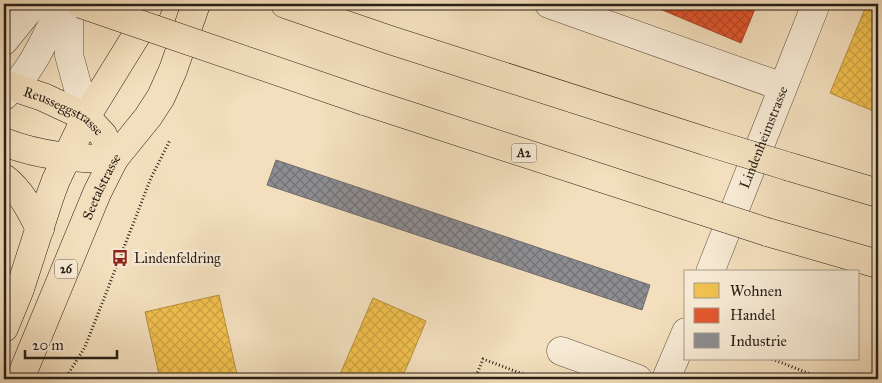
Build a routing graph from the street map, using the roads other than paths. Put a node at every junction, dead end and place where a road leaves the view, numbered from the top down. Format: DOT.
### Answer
graph roads {
  1 [pos="34,4"];
  2 [pos="62,4"];
  3 [pos="69,4"];
  4 [pos="81,4"];
  5 [pos="150,4"];
  6 [pos="196,4"];
  7 [pos="285,4"];
  8 [pos="549,4"];
  9 [pos="816,4"];
  10 [pos="4,41"];
  11 [pos="783,88"];
  12 [pos="7,89"];
  13 [pos="86,117"];
  14 [pos="4,142"];
  15 [pos="67,157"];
  16 [pos="114,159"];
  17 [pos="4,178"];
  18 [pos="878,193"];
  19 [pos="40,229"];
  20 [pos="878,264"];
  21 [pos="711,270"];
  22 [pos="4,328"];
  23 [pos="684,337"];
  24 [pos="561,350"];
  25 [pos="20,379"];
  26 [pos="638,379"];
  27 [pos="666,379"];
  1 -- 10 [label="street"];
  2 -- 12 [label="street"];
  3 -- 13 [label="street"];
  4 -- 20 [label="main road, A2, bridge"];
  5 -- 13 [label="main road"];
  6 -- 16 [label="main road, Seetalstrasse / 26"];
  7 -- 18 [label="main road, bridge"];
  8 -- 11 [label="street"];
  9 -- 11 [label="street, Lindenheimstrasse"];
  11 -- 21 [label="street, Lindenheimstrasse"];
  12 -- 13 [label="main road, Reusseggstrasse"];
  13 -- 15 [label="main road"];
  13 -- 16 [label="main road, Reusseggstrasse"];
  14 -- 15 [label="main road, Reusseggstrasse"];
  15 -- 16 [label="main road, Reusseggstrasse"];
  15 -- 19 [label="main road"];
  16 -- 25 [label="main road, Seetalstrasse / 26"];
  17 -- 19 [label="main road"];
  19 -- 22 [label="main road"];
  23 -- 27 [label="street"];
  24 -- 26 [label="street"];
}
